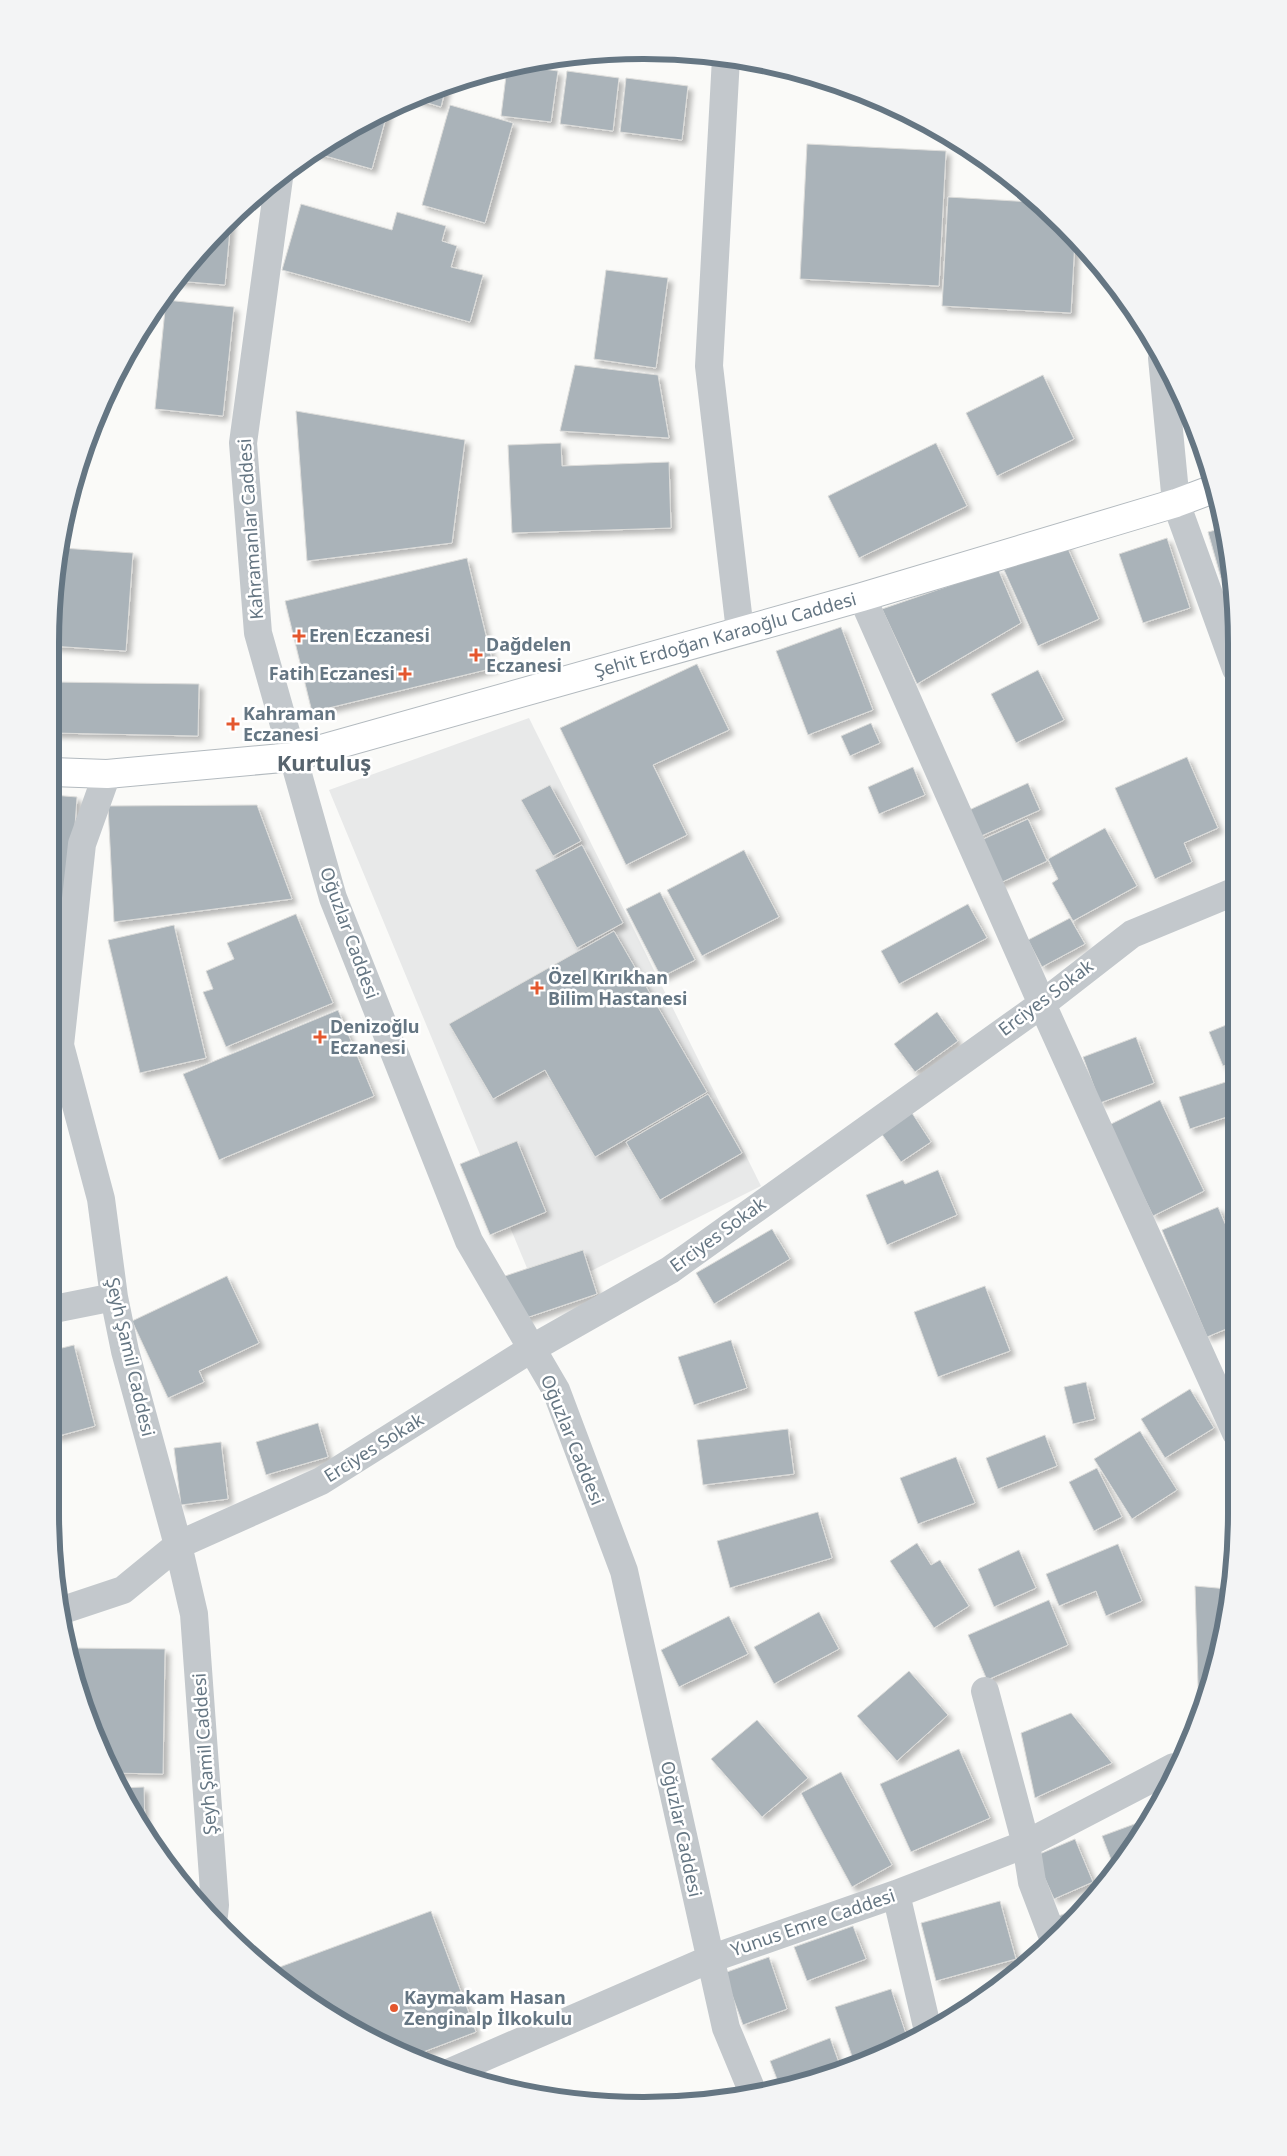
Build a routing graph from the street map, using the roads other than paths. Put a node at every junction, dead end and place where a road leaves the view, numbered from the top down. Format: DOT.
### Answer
graph roads {
  1 [pos="726,65"];
  2 [pos="278,188"];
  3 [pos="1164,377"];
  4 [pos="1208,491"];
  5 [pos="1176,503"];
  6 [pos="862,597"];
  7 [pos="740,632"];
  8 [pos="1228,647"];
  9 [pos="293,757"];
  10 [pos="59,772"];
  11 [pos="107,774"];
  12 [pos="1228,894"];
  13 [pos="1042,1004"];
  14 [pos="59,1022"];
  15 [pos="59,1055"];
  16 [pos="114,1297"];
  17 [pos="59,1308"];
  18 [pos="531,1349"];
  19 [pos="1228,1414"];
  20 [pos="178,1545"];
  21 [pos="67,1609"];
  22 [pos="985,1692"];
  23 [pos="1169,1770"];
  24 [pos="1026,1844"];
  25 [pos="896,1894"];
  26 [pos="214,1909"];
  27 [pos="1051,1932"];
  28 [pos="710,1959"];
  29 [pos="926,2024"];
  30 [pos="461,2067"];
  31 [pos="751,2087"];
  1 -- 7 [label="street"];
  2 -- 9 [label="street, Kahramanlar Caddesi"];
  3 -- 5 [label="street"];
  4 -- 5 [label="main road, Şehit Erdoğan Karaoğlu Caddesi"];
  5 -- 6 [label="main road, Şehit Erdoğan Karaoğlu Caddesi"];
  5 -- 8 [label="street"];
  6 -- 7 [label="main road, Şehit Erdoğan Karaoğlu Caddesi"];
  6 -- 13 [label="street"];
  7 -- 9 [label="main road, Şehit Erdoğan Karaoğlu Caddesi"];
  9 -- 11 [label="main road, Şehit Erdoğan Karaoğlu Caddesi"];
  9 -- 18 [label="street, Oğuzlar Caddesi"];
  10 -- 11 [label="main road, Şehit Erdoğan Karaoğlu Caddesi"];
  11 -- 14 [label="street, Şeyh Şamil Caddesi"];
  12 -- 13 [label="street, Erciyes Sokak"];
  13 -- 18 [label="street, Erciyes Sokak"];
  13 -- 19 [label="street"];
  15 -- 16 [label="street, Şeyh Şamil Caddesi"];
  16 -- 17 [label="street"];
  16 -- 20 [label="street, Şeyh Şamil Caddesi"];
  18 -- 20 [label="street, Erciyes Sokak"];
  18 -- 28 [label="street, Oğuzlar Caddesi"];
  20 -- 21 [label="street, Erciyes Sokak"];
  20 -- 26 [label="street, Şeyh Şamil Caddesi"];
  22 -- 24 [label="street"];
  23 -- 24 [label="street, Yunus Emre Caddesi"];
  24 -- 25 [label="street, Yunus Emre Caddesi"];
  24 -- 27 [label="street"];
  25 -- 28 [label="street, Yunus Emre Caddesi"];
  25 -- 29 [label="street"];
  28 -- 30 [label="street, Yunus Emre Caddesi"];
  28 -- 31 [label="street, Oğuzlar Caddesi"];
}
